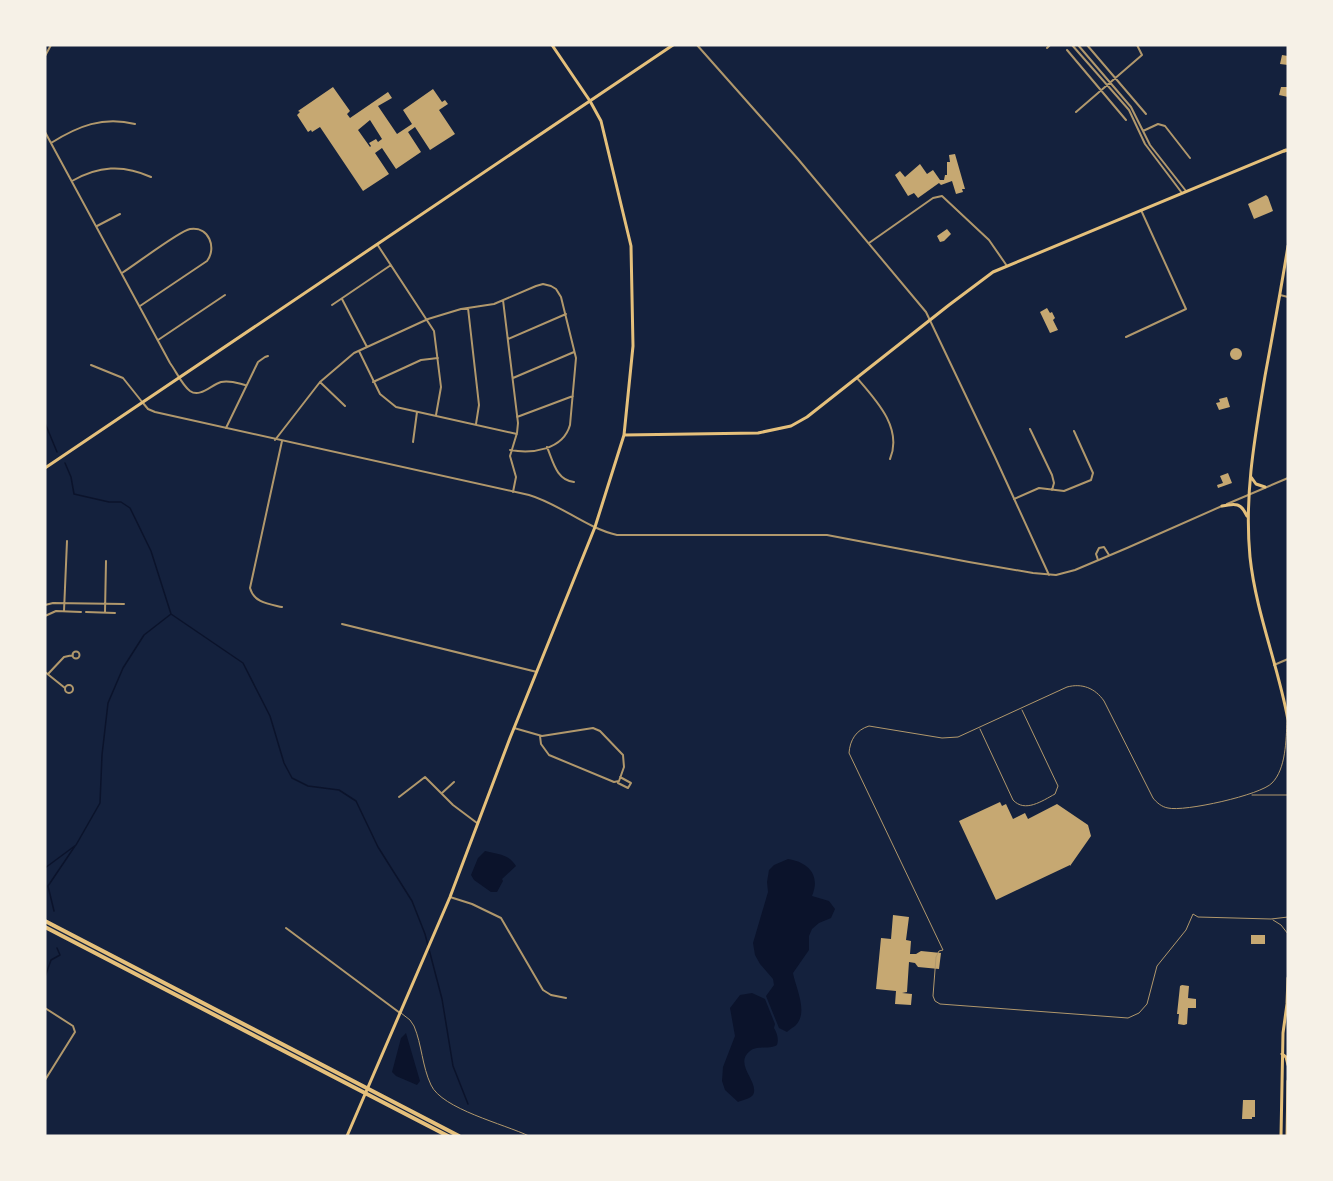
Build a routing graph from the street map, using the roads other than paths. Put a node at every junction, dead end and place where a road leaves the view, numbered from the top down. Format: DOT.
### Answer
graph roads {
  1 [pos="51,45"];
  2 [pos="125,45"];
  3 [pos="552,45"];
  4 [pos="673,45"];
  5 [pos="697,45"];
  6 [pos="1072,45"];
  7 [pos="1077,45"];
  8 [pos="1087,45"];
  9 [pos="1137,45"];
  10 [pos="1067,50"];
  11 [pos="45,56"];
  12 [pos="1115,77"];
  13 [pos="1110,82"];
  14 [pos="1106,85"];
  15 [pos="1100,90"];
  16 [pos="590,101"];
  17 [pos="1076,111"];
  18 [pos="1146,114"];
  19 [pos="1126,120"];
  20 [pos="135,124"];
  21 [pos="45,132"];
  22 [pos="1142,132"];
  23 [pos="51,143"];
  24 [pos="1287,150"];
  25 [pos="1190,158"];
  26 [pos="151,177"];
  27 [pos="72,180"];
  28 [pos="1184,192"];
  29 [pos="1141,210"];
  30 [pos="120,214"];
  31 [pos="97,226"];
  32 [pos="869,243"];
  33 [pos="377,244"];
  34 [pos="1288,246"];
  35 [pos="391,265"];
  36 [pos="1007,266"];
  37 [pos="122,273"];
  38 [pos="1280,295"];
  39 [pos="225,296"];
  40 [pos="1288,297"];
  41 [pos="342,299"];
  42 [pos="503,300"];
  43 [pos="332,305"];
  44 [pos="140,306"];
  45 [pos="468,308"];
  46 [pos="566,314"];
  47 [pos="930,319"];
  48 [pos="428,320"];
  49 [pos="1126,337"];
  50 [pos="508,339"];
  51 [pos="158,340"];
  52 [pos="367,347"];
  53 [pos="358,351"];
  54 [pos="574,351"];
  55 [pos="268,356"];
  56 [pos="438,358"];
  57 [pos="90,365"];
  58 [pos="180,378"];
  59 [pos="513,378"];
  60 [pos="857,378"];
  61 [pos="320,382"];
  62 [pos="373,382"];
  63 [pos="245,386"];
  64 [pos="573,396"];
  65 [pos="143,403"];
  66 [pos="345,406"];
  67 [pos="417,412"];
  68 [pos="436,416"];
  69 [pos="517,417"];
  70 [pos="476,425"];
  71 [pos="226,428"];
  72 [pos="1030,429"];
  73 [pos="1074,431"];
  74 [pos="517,434"];
  75 [pos="624,435"];
  76 [pos="275,440"];
  77 [pos="282,441"];
  78 [pos="413,442"];
  79 [pos="547,447"];
  80 [pos="510,450"];
  81 [pos="890,459"];
  82 [pos="45,468"];
  83 [pos="1250,474"];
  84 [pos="1288,478"];
  85 [pos="574,482"];
  86 [pos="1265,487"];
  87 [pos="1052,490"];
  88 [pos="513,492"];
  89 [pos="1248,495"];
  90 [pos="1014,499"];
  91 [pos="1222,506"];
  92 [pos="1248,521"];
  93 [pos="596,527"];
  94 [pos="67,542"];
  95 [pos="1109,555"];
  96 [pos="1098,560"];
  97 [pos="106,561"];
  98 [pos="1049,575"];
  99 [pos="64,603"];
  100 [pos="105,604"];
  101 [pos="124,604"];
  102 [pos="45,605"];
  103 [pos="282,607"];
  104 [pos="64,611"];
  105 [pos="81,612"];
  106 [pos="86,612"];
  107 [pos="105,612"];
  108 [pos="115,613"];
  109 [pos="45,616"];
  110 [pos="342,624"];
  111 [pos="73,655"];
  112 [pos="1288,659"];
  113 [pos="1274,665"];
  114 [pos="537,672"];
  115 [pos="47,673"];
  116 [pos="65,687"];
  117 [pos="1021,709"];
  118 [pos="1287,713"];
  119 [pos="1288,720"];
  120 [pos="514,728"];
  121 [pos="980,728"];
  122 [pos="540,736"];
  123 [pos="620,777"];
  124 [pos="454,782"];
  125 [pos="616,783"];
  126 [pos="442,793"];
  127 [pos="1250,795"];
  128 [pos="1288,795"];
  129 [pos="399,796"];
  130 [pos="478,823"];
  131 [pos="450,897"];
  132 [pos="1288,917"];
  133 [pos="1271,919"];
  134 [pos="45,921"];
  135 [pos="45,927"];
  136 [pos="286,928"];
  137 [pos="1288,934"];
  138 [pos="1288,978"];
  139 [pos="567,998"];
  140 [pos="1288,1004"];
  141 [pos="45,1008"];
  142 [pos="400,1013"];
  143 [pos="1283,1033"];
  144 [pos="1288,1033"];
  145 [pos="1282,1054"];
  146 [pos="1288,1065"];
  147 [pos="45,1080"];
  148 [pos="1288,1081"];
  149 [pos="1286,1135"];
  150 [pos="347,1136"];
  151 [pos="448,1136"];
  152 [pos="459,1136"];
  153 [pos="529,1136"];
  1 -- 2 [label="street"];
  1 -- 11 [label="street"];
  3 -- 16 [label="main road"];
  4 -- 16 [label="main road"];
  5 -- 32 [label="street"];
  6 -- 14 [label="street"];
  7 -- 13 [label="street"];
  8 -- 12 [label="street"];
  9 -- 12 [label="street"];
  10 -- 15 [label="street"];
  12 -- 13 [label="street"];
  12 -- 18 [label="street"];
  13 -- 14 [label="street"];
  13 -- 22 [label="street"];
  14 -- 15 [label="street"];
  14 -- 22 [label="street"];
  15 -- 17 [label="street"];
  15 -- 19 [label="street"];
  16 -- 33 [label="main road"];
  16 -- 75 [label="main road"];
  20 -- 23 [label="street"];
  21 -- 23 [label="street"];
  22 -- 25 [label="street"];
  22 -- 28 [label="street"];
  23 -- 27 [label="street"];
  24 -- 28 [label="main road"];
  26 -- 27 [label="street"];
  27 -- 31 [label="street"];
  28 -- 29 [label="main road"];
  29 -- 36 [label="main road"];
  29 -- 49 [label="street"];
  30 -- 31 [label="street"];
  31 -- 37 [label="street"];
  32 -- 36 [label="street"];
  32 -- 47 [label="street"];
  33 -- 35 [label="street"];
  33 -- 58 [label="main road"];
  34 -- 38 [label="main road"];
  35 -- 41 [label="street"];
  35 -- 48 [label="street"];
  36 -- 47 [label="main road"];
  37 -- 44 [label="street"];
  37 -- 44 [label="street"];
  38 -- 40 [label="street"];
  38 -- 83 [label="main road"];
  39 -- 51 [label="street"];
  41 -- 43 [label="street"];
  41 -- 52 [label="street"];
  42 -- 45 [label="street"];
  42 -- 46 [label="street"];
  42 -- 50 [label="street"];
  44 -- 51 [label="street"];
  45 -- 48 [label="street"];
  45 -- 70 [label="street"];
  46 -- 50 [label="street"];
  46 -- 54 [label="street"];
  47 -- 60 [label="main road"];
  47 -- 90 [label="street"];
  48 -- 52 [label="street"];
  48 -- 56 [label="street"];
  50 -- 59 [label="street"];
  51 -- 58 [label="street"];
  52 -- 53 [label="street"];
  53 -- 61 [label="street"];
  53 -- 62 [label="street"];
  54 -- 59 [label="street"];
  54 -- 64 [label="street"];
  55 -- 63 [label="street"];
  56 -- 62 [label="street"];
  56 -- 68 [label="street"];
  57 -- 65 [label="street"];
  58 -- 63 [label="street"];
  58 -- 65 [label="main road"];
  59 -- 69 [label="street"];
  60 -- 75 [label="main road"];
  60 -- 81 [label="street"];
  61 -- 66 [label="street"];
  61 -- 76 [label="street"];
  62 -- 67 [label="street"];
  63 -- 71 [label="street"];
  64 -- 69 [label="street"];
  64 -- 79 [label="street"];
  65 -- 71 [label="street"];
  65 -- 82 [label="main road"];
  67 -- 68 [label="street"];
  67 -- 78 [label="street"];
  68 -- 70 [label="street"];
  69 -- 74 [label="street"];
  70 -- 74 [label="street"];
  71 -- 76 [label="street"];
  72 -- 87 [label="street"];
  73 -- 87 [label="street"];
  74 -- 80 [label="street"];
  75 -- 93 [label="main road"];
  76 -- 77 [label="street"];
  77 -- 88 [label="street"];
  77 -- 103 [label="street"];
  79 -- 80 [label="street"];
  79 -- 85 [label="street"];
  80 -- 88 [label="street"];
  83 -- 86 [label="main road"];
  83 -- 89 [label="main road"];
  84 -- 86 [label="street"];
  86 -- 89 [label="street"];
  87 -- 90 [label="street"];
  88 -- 93 [label="street"];
  89 -- 91 [label="street"];
  89 -- 92 [label="main road"];
  90 -- 98 [label="street"];
  91 -- 92 [label="main road"];
  91 -- 95 [label="street"];
  92 -- 113 [label="main road"];
  93 -- 98 [label="street"];
  93 -- 114 [label="main road"];
  94 -- 99 [label="street"];
  95 -- 96 [label="street"];
  95 -- 96 [label="street"];
  96 -- 98 [label="street"];
  97 -- 100 [label="street"];
  99 -- 100 [label="street"];
  99 -- 102 [label="street"];
  99 -- 104 [label="street"];
  100 -- 101 [label="street"];
  100 -- 107 [label="street"];
  104 -- 105 [label="street"];
  104 -- 109 [label="street"];
  106 -- 107 [label="street"];
  107 -- 108 [label="street"];
  110 -- 114 [label="street"];
  111 -- 115 [label="street"];
  112 -- 113 [label="street"];
  113 -- 118 [label="main road"];
  114 -- 120 [label="main road"];
  115 -- 116 [label="street"];
  117 -- 121 [label="lane"];
  117 -- 121 [label="lane"];
  117 -- 127 [label="lane"];
  118 -- 119 [label="main road"];
  118 -- 127 [label="lane"];
  120 -- 122 [label="street"];
  120 -- 130 [label="main road"];
  121 -- 133 [label="lane"];
  122 -- 123 [label="street"];
  122 -- 125 [label="street"];
  123 -- 125 [label="street"];
  123 -- 125 [label="street"];
  124 -- 126 [label="street"];
  126 -- 129 [label="street"];
  126 -- 130 [label="street"];
  127 -- 128 [label="lane"];
  130 -- 131 [label="main road"];
  131 -- 139 [label="street"];
  131 -- 142 [label="main road"];
  132 -- 133 [label="lane"];
  133 -- 137 [label="lane"];
  134 -- 152 [label="highway"];
  135 -- 151 [label="highway"];
  136 -- 142 [label="street"];
  138 -- 140 [label="main road"];
  140 -- 143 [label="main road"];
  141 -- 147 [label="street"];
  142 -- 150 [label="main road"];
  142 -- 153 [label="lane"];
  143 -- 144 [label="main road"];
  143 -- 145 [label="main road"];
  145 -- 146 [label="main road"];
  145 -- 149 [label="main road"];
  148 -- 149 [label="main road"];
}
